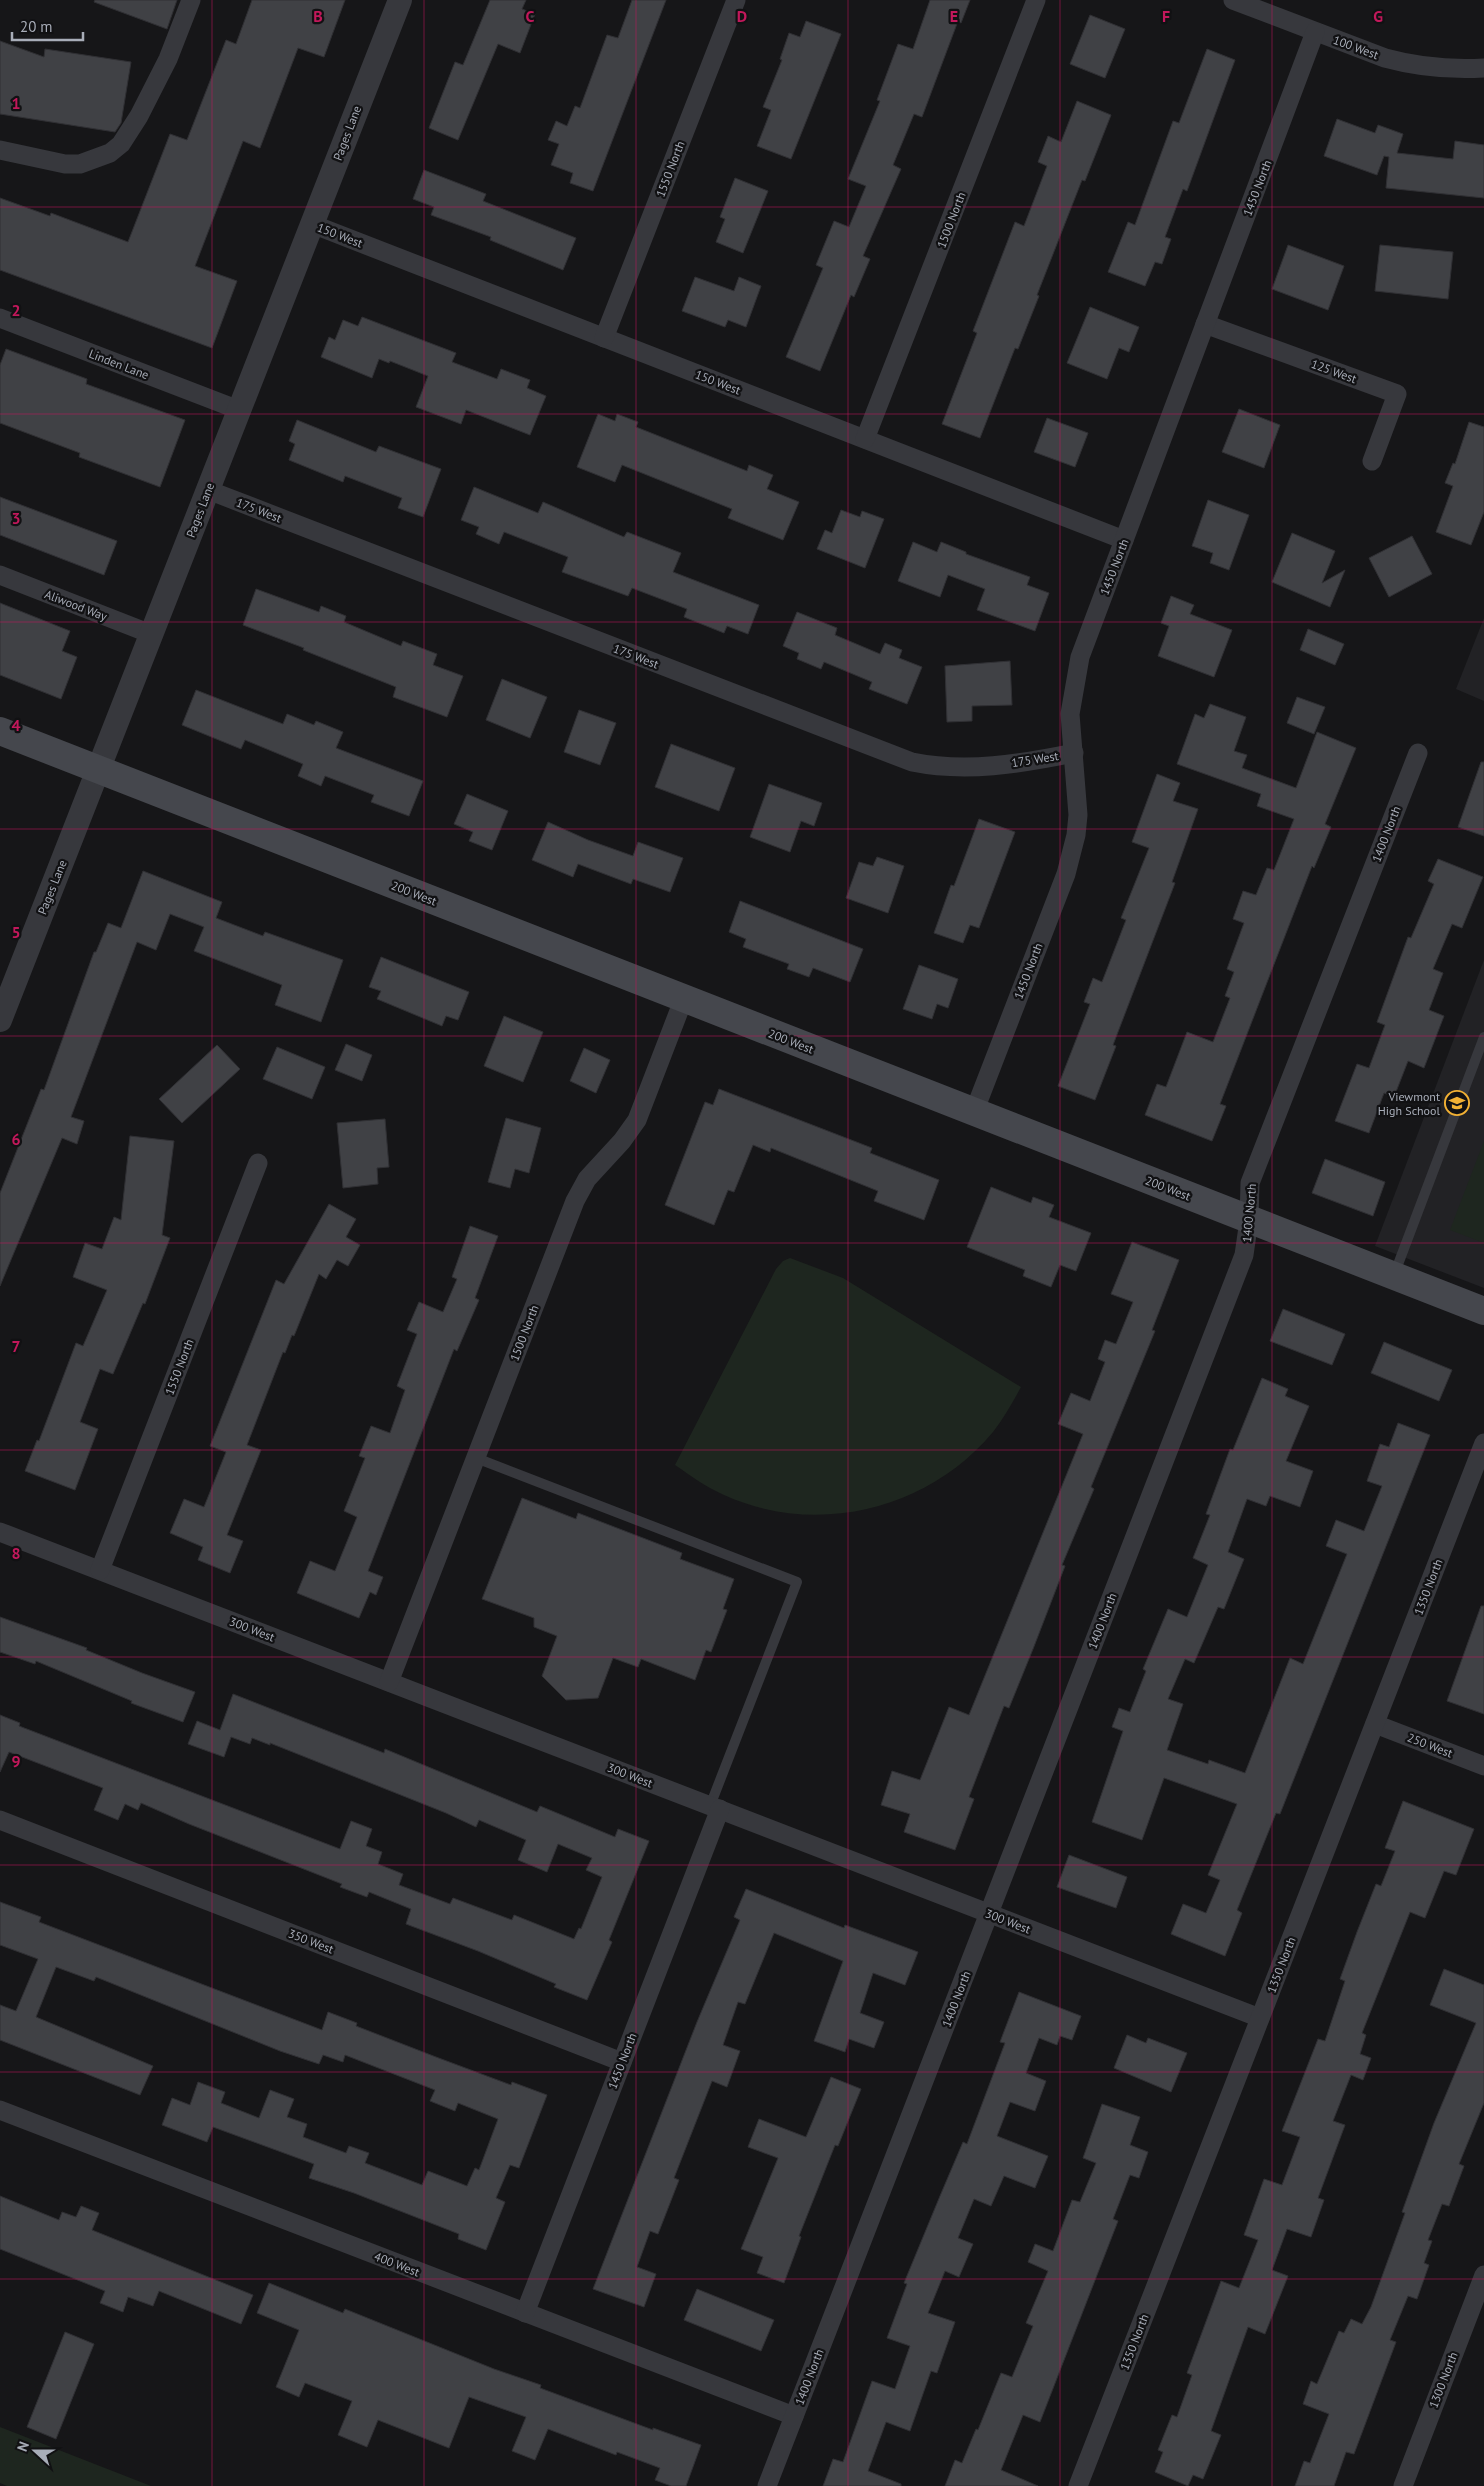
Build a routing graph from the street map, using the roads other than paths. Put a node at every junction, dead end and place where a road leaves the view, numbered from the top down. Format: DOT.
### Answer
graph roads {
  1 [pos="191,0"];
  2 [pos="400,0"];
  3 [pos="736,0"];
  4 [pos="1036,0"];
  5 [pos="1233,0"];
  6 [pos="1315,32"];
  7 [pos="1484,68"];
  8 [pos="0,150"];
  9 [pos="312,224"];
  10 [pos="0,318"];
  11 [pos="1206,324"];
  12 [pos="604,338"];
  13 [pos="239,410"];
  14 [pos="865,439"];
  15 [pos="1372,461"];
  16 [pos="208,490"];
  17 [pos="1124,540"];
  18 [pos="0,575"];
  19 [pos="152,634"];
  20 [pos="0,730"];
  21 [pos="1074,753"];
  22 [pos="1418,753"];
  23 [pos="98,770"];
  24 [pos="684,998"];
  25 [pos="0,1020"];
  26 [pos="1484,1037"];
  27 [pos="974,1112"];
  28 [pos="258,1163"];
  29 [pos="1249,1220"];
  30 [pos="1393,1276"];
  31 [pos="1484,1311"];
  32 [pos="1484,1444"];
  33 [pos="476,1458"];
  34 [pos="0,1532"];
  35 [pos="100,1570"];
  36 [pos="389,1682"];
  37 [pos="1375,1724"];
  38 [pos="1484,1766"];
  39 [pos="715,1808"];
  40 [pos="0,1820"];
  41 [pos="989,1914"];
  42 [pos="1260,2018"];
  43 [pos="622,2062"];
  44 [pos="0,2110"];
  45 [pos="1484,2275"];
  46 [pos="525,2312"];
  47 [pos="794,2416"];
  48 [pos="767,2486"];
  49 [pos="1078,2486"];
  50 [pos="1403,2486"];
  1 -- 8 [label="street"];
  2 -- 9 [label="street, Pages Lane"];
  3 -- 12 [label="street, 1550 North"];
  4 -- 14 [label="street, 1500 North"];
  5 -- 6 [label="street, 100 West"];
  6 -- 7 [label="street, 100 West"];
  6 -- 11 [label="street, 1450 North"];
  9 -- 12 [label="street, 150 West"];
  9 -- 13 [label="street, Pages Lane"];
  10 -- 13 [label="street, Linden Lane"];
  11 -- 15 [label="street, 125 West"];
  11 -- 17 [label="street, 1450 North"];
  12 -- 14 [label="street, 150 West"];
  13 -- 16 [label="street, Pages Lane"];
  14 -- 17 [label="street, 150 West"];
  16 -- 19 [label="street, Pages Lane"];
  16 -- 21 [label="street, 175 West"];
  17 -- 21 [label="street, 1450 North"];
  18 -- 19 [label="street, Aliwood Way"];
  19 -- 23 [label="street, Pages Lane"];
  20 -- 23 [label="main road, 200 West"];
  21 -- 27 [label="street, 1450 North"];
  22 -- 29 [label="street, 1400 North"];
  23 -- 24 [label="main road, 200 West"];
  23 -- 25 [label="street, Pages Lane"];
  24 -- 27 [label="main road, 200 West"];
  24 -- 33 [label="street, 1500 North"];
  26 -- 30 [label="lane"];
  27 -- 29 [label="main road, 200 West"];
  28 -- 35 [label="street, 1550 North"];
  29 -- 30 [label="main road, 200 West"];
  29 -- 41 [label="street, 1400 North"];
  30 -- 31 [label="main road, 200 West"];
  32 -- 37 [label="street, 1350 North"];
  33 -- 36 [label="street, 1500 North"];
  33 -- 39 [label="lane"];
  34 -- 35 [label="street, 300 West"];
  35 -- 36 [label="street, 300 West"];
  36 -- 39 [label="street, 300 West"];
  37 -- 38 [label="street, 250 West"];
  37 -- 42 [label="street, 1350 North"];
  39 -- 41 [label="street, 300 West"];
  39 -- 43 [label="street, 1450 North"];
  40 -- 43 [label="street, 350 West"];
  41 -- 42 [label="street, 300 West"];
  41 -- 47 [label="street, 1400 North"];
  42 -- 49 [label="street, 1350 North"];
  43 -- 46 [label="street, 1450 North"];
  44 -- 46 [label="street, 400 West"];
  45 -- 50 [label="street, 1300 North"];
  46 -- 47 [label="street, 400 West"];
  47 -- 48 [label="street, 1400 North"];
}
